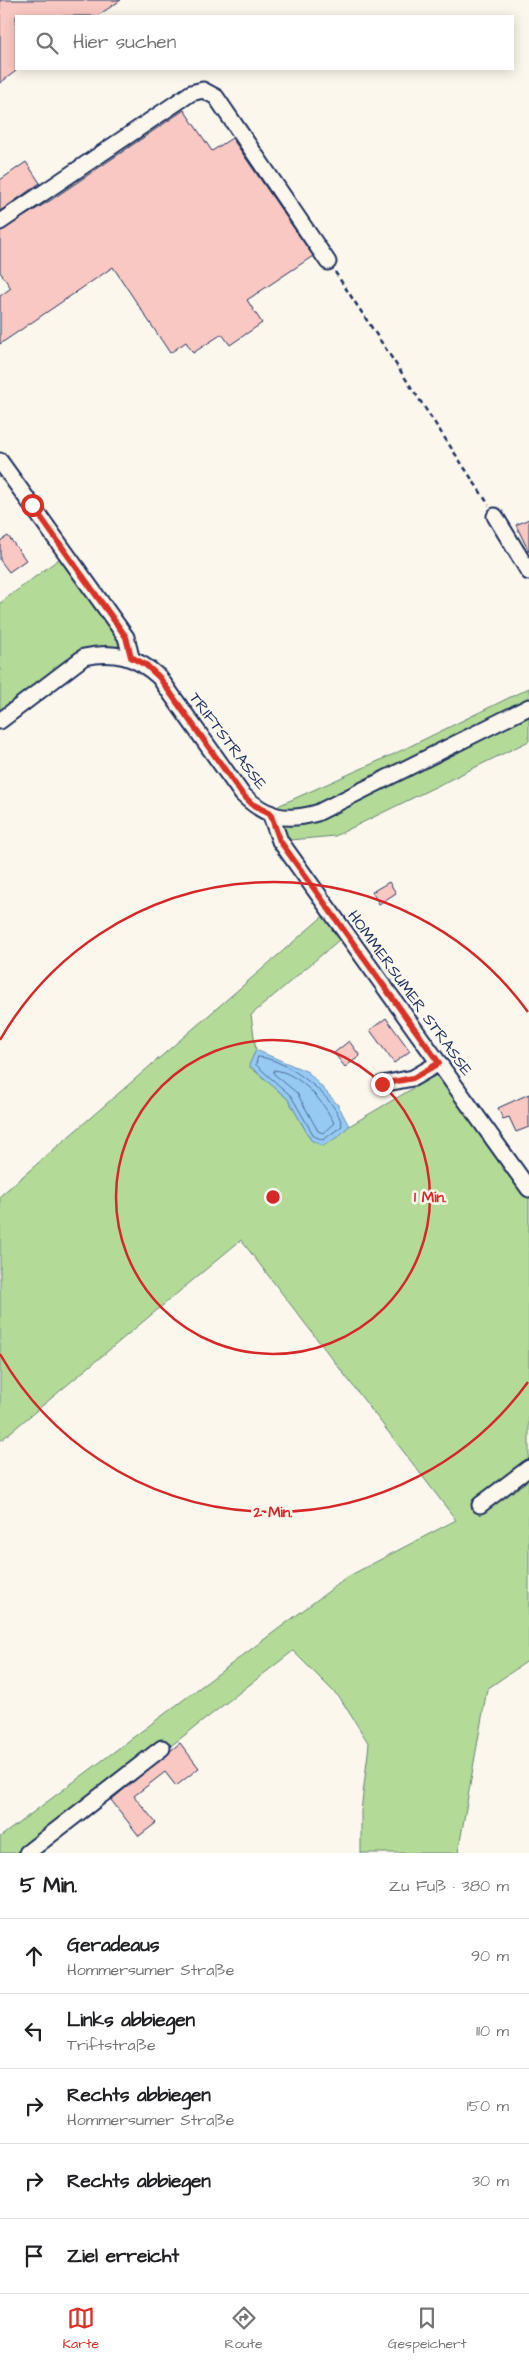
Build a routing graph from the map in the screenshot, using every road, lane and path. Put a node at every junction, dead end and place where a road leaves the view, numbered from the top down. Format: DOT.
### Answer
graph roads {
  1 [pos="0,222"];
  2 [pos="328,262"];
  3 [pos="0,461"];
  4 [pos="495,516"];
  5 [pos="529,572"];
  6 [pos="131,657"];
  7 [pos="529,707"];
  8 [pos="0,721"];
  9 [pos="270,813"];
  10 [pos="439,1063"];
  11 [pos="382,1084"];
  12 [pos="529,1189"];
  13 [pos="529,1468"];
  14 [pos="480,1505"];
  15 [pos="162,1748"];
  16 [pos="27,1853"];
  1 -- 2 [label="street"];
  2 -- 4 [label="path"];
  3 -- 6 [label="street"];
  4 -- 5 [label="street"];
  6 -- 8 [label="street, TRIFTSTRASSE"];
  6 -- 9 [label="street, TRIFTSTRASSE"];
  7 -- 9 [label="street, TRIFTSTRASSE"];
  9 -- 10 [label="street, HOMMERSUMER STRASSE"];
  10 -- 11 [label="street"];
  10 -- 12 [label="street, HOMMERSUMER STRASSE"];
  13 -- 14 [label="street"];
  15 -- 16 [label="street"];
}
